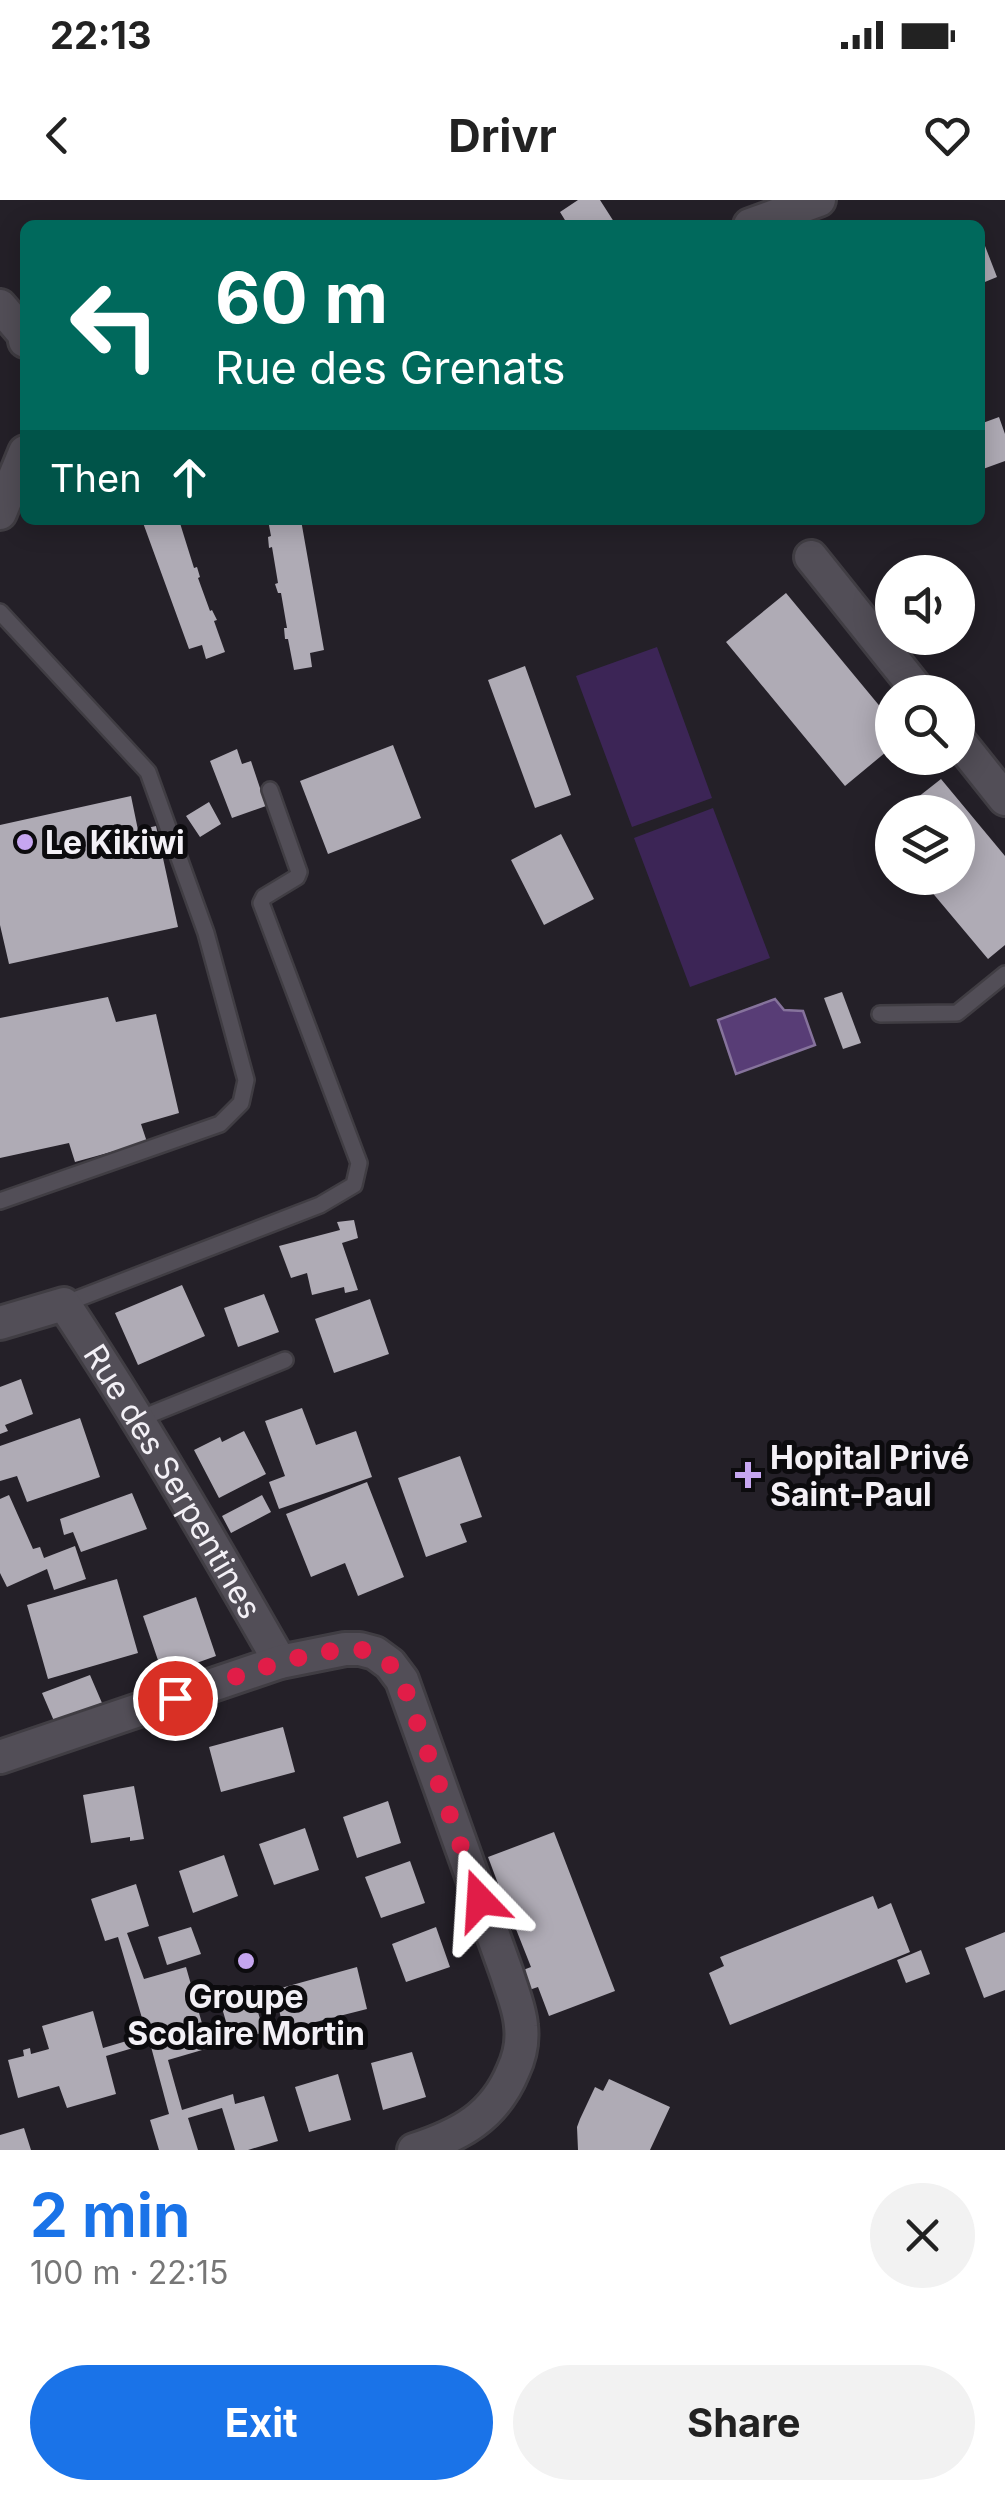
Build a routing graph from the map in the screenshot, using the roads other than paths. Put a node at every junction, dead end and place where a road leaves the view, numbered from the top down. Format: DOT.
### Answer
graph roads {
  1 [pos="819,200"];
  2 [pos="764,220"];
  3 [pos="0,306"];
  4 [pos="20,329"];
  5 [pos="20,464"];
  6 [pos="0,513"];
  7 [pos="811,557"];
  8 [pos="0,612"];
  9 [pos="906,675"];
  10 [pos="975,761"];
  11 [pos="270,790"];
  12 [pos="1005,799"];
  13 [pos="1005,974"];
  14 [pos="880,1014"];
  15 [pos="0,1202"];
  16 [pos="64,1304"];
  17 [pos="0,1322"];
  18 [pos="284,1360"];
  19 [pos="139,1419"];
  20 [pos="280,1662"];
  21 [pos="0,1757"];
  22 [pos="414,2150"];
  1 -- 2 [label="street"];
  3 -- 4 [label="street"];
  5 -- 6 [label="street"];
  7 -- 9 [label="street"];
  8 -- 15 [label="lane"];
  10 -- 12 [label="street"];
  11 -- 16 [label="lane"];
  13 -- 14 [label="lane"];
  16 -- 17 [label="street"];
  16 -- 19 [label="street, Rue des Serpentines"];
  18 -- 19 [label="lane"];
  19 -- 20 [label="street, Rue des Serpentines"];
  20 -- 21 [label="street"];
  20 -- 22 [label="street"];
}
